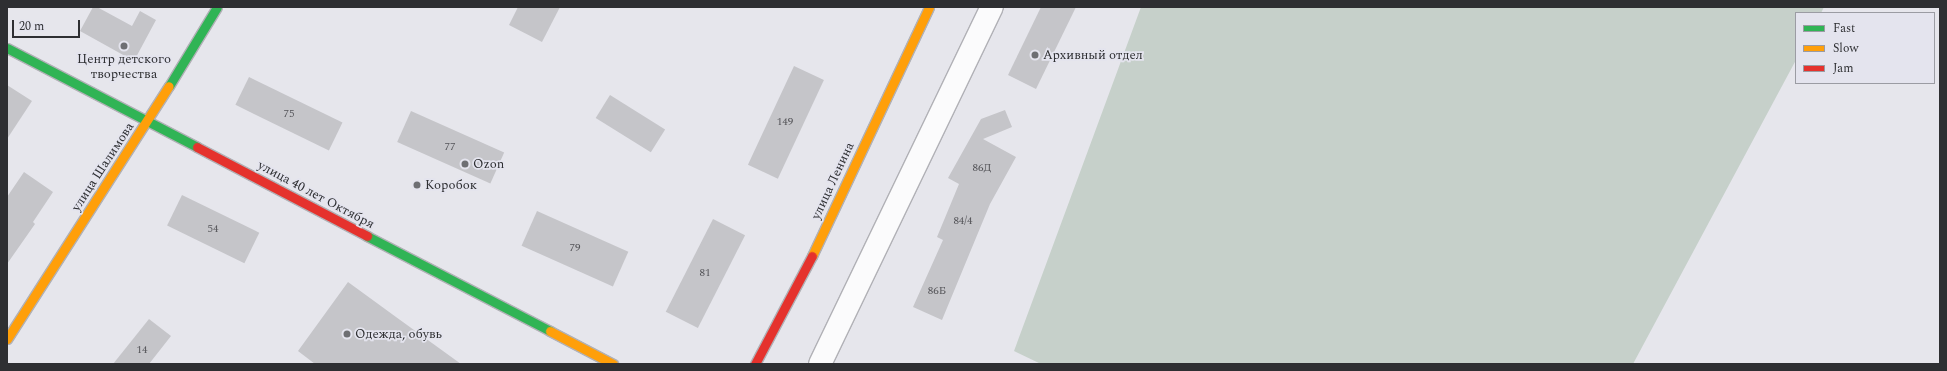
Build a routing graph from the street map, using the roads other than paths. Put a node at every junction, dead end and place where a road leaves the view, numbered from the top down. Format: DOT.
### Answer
graph roads {
  1 [pos="217,7"];
  2 [pos="929,7"];
  3 [pos="992,7"];
  4 [pos="7,48"];
  5 [pos="148,121"];
  6 [pos="7,339"];
  7 [pos="613,364"];
  8 [pos="755,364"];
  9 [pos="820,364"];
  1 -- 5 [label="street, улица Шалимова"];
  2 -- 8 [label="street, улица Ленина"];
  3 -- 9 [label="street"];
  4 -- 5 [label="street, улица 40 лет Октября"];
  5 -- 6 [label="street, улица Шалимова"];
  5 -- 7 [label="street, улица 40 лет Октября"];
}
